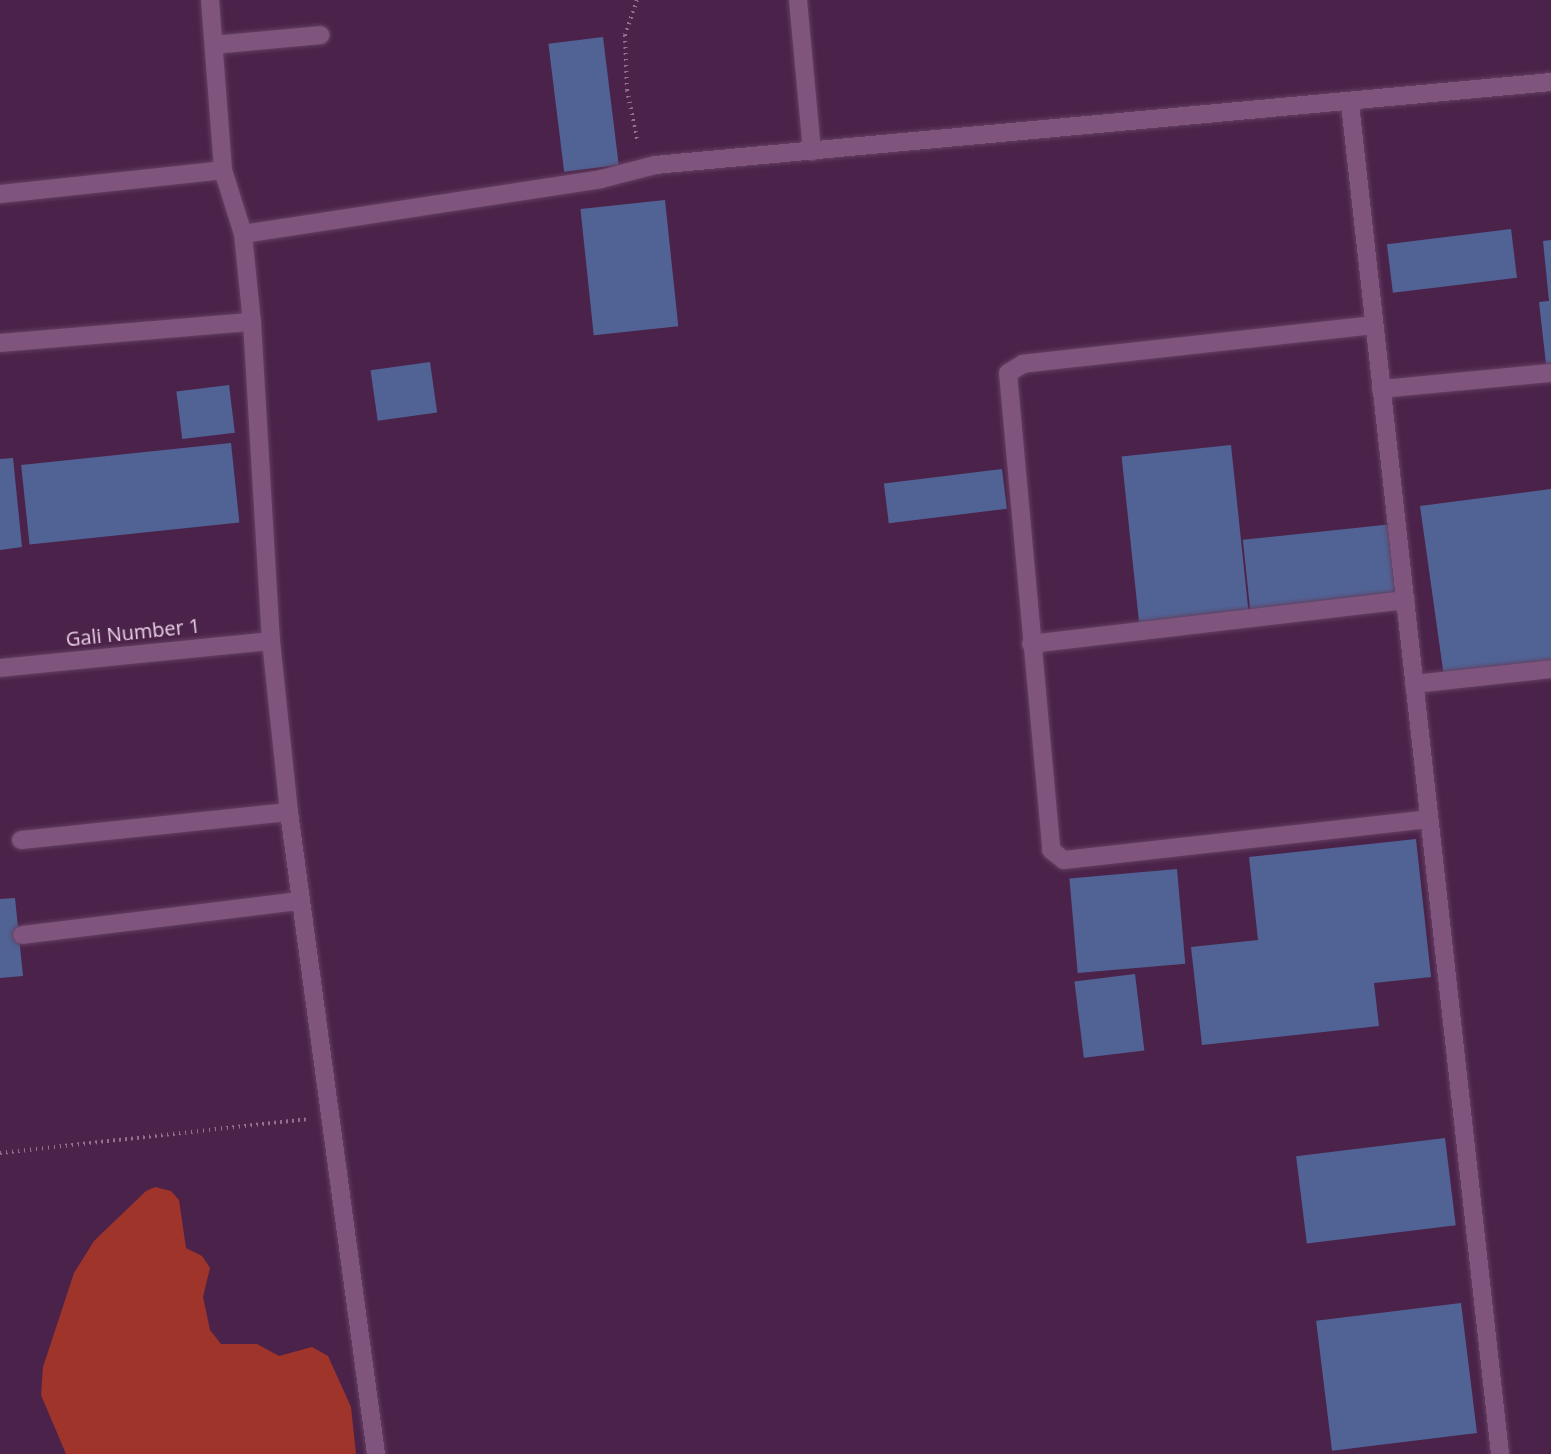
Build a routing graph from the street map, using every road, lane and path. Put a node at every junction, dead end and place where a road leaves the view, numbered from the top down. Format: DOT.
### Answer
graph roads {
  1 [pos="210,0"];
  2 [pos="637,0"];
  3 [pos="798,0"];
  4 [pos="321,35"];
  5 [pos="214,45"];
  6 [pos="1551,82"];
  7 [pos="1350,104"];
  8 [pos="812,151"];
  9 [pos="655,165"];
  10 [pos="223,170"];
  11 [pos="0,194"];
  12 [pos="243,234"];
  13 [pos="252,322"];
  14 [pos="1374,325"];
  15 [pos="0,343"];
  16 [pos="1551,373"];
  17 [pos="1381,389"];
  18 [pos="1405,600"];
  19 [pos="272,641"];
  20 [pos="1031,644"];
  21 [pos="0,668"];
  22 [pos="1551,669"];
  23 [pos="1414,684"];
  24 [pos="289,812"];
  25 [pos="1429,819"];
  26 [pos="21,840"];
  27 [pos="300,901"];
  28 [pos="22,935"];
  29 [pos="331,1117"];
  30 [pos="0,1153"];
  31 [pos="376,1454"];
  32 [pos="1500,1454"];
  1 -- 5 [label="street"];
  2 -- 9 [label="path"];
  3 -- 8 [label="street"];
  4 -- 5 [label="street"];
  5 -- 10 [label="street"];
  6 -- 7 [label="street"];
  7 -- 8 [label="street"];
  7 -- 14 [label="street"];
  8 -- 9 [label="street"];
  9 -- 12 [label="street"];
  10 -- 11 [label="street"];
  10 -- 12 [label="street"];
  12 -- 13 [label="street"];
  13 -- 15 [label="street"];
  13 -- 19 [label="street"];
  14 -- 17 [label="street"];
  14 -- 20 [label="street"];
  16 -- 17 [label="street"];
  17 -- 18 [label="street"];
  18 -- 20 [label="street"];
  18 -- 23 [label="street"];
  19 -- 21 [label="street, Gali Number 1"];
  19 -- 24 [label="street"];
  20 -- 25 [label="street"];
  22 -- 23 [label="street"];
  23 -- 25 [label="street"];
  24 -- 26 [label="street"];
  24 -- 27 [label="street"];
  25 -- 32 [label="street"];
  27 -- 28 [label="street"];
  27 -- 29 [label="street"];
  29 -- 30 [label="path"];
  29 -- 31 [label="street"];
}
